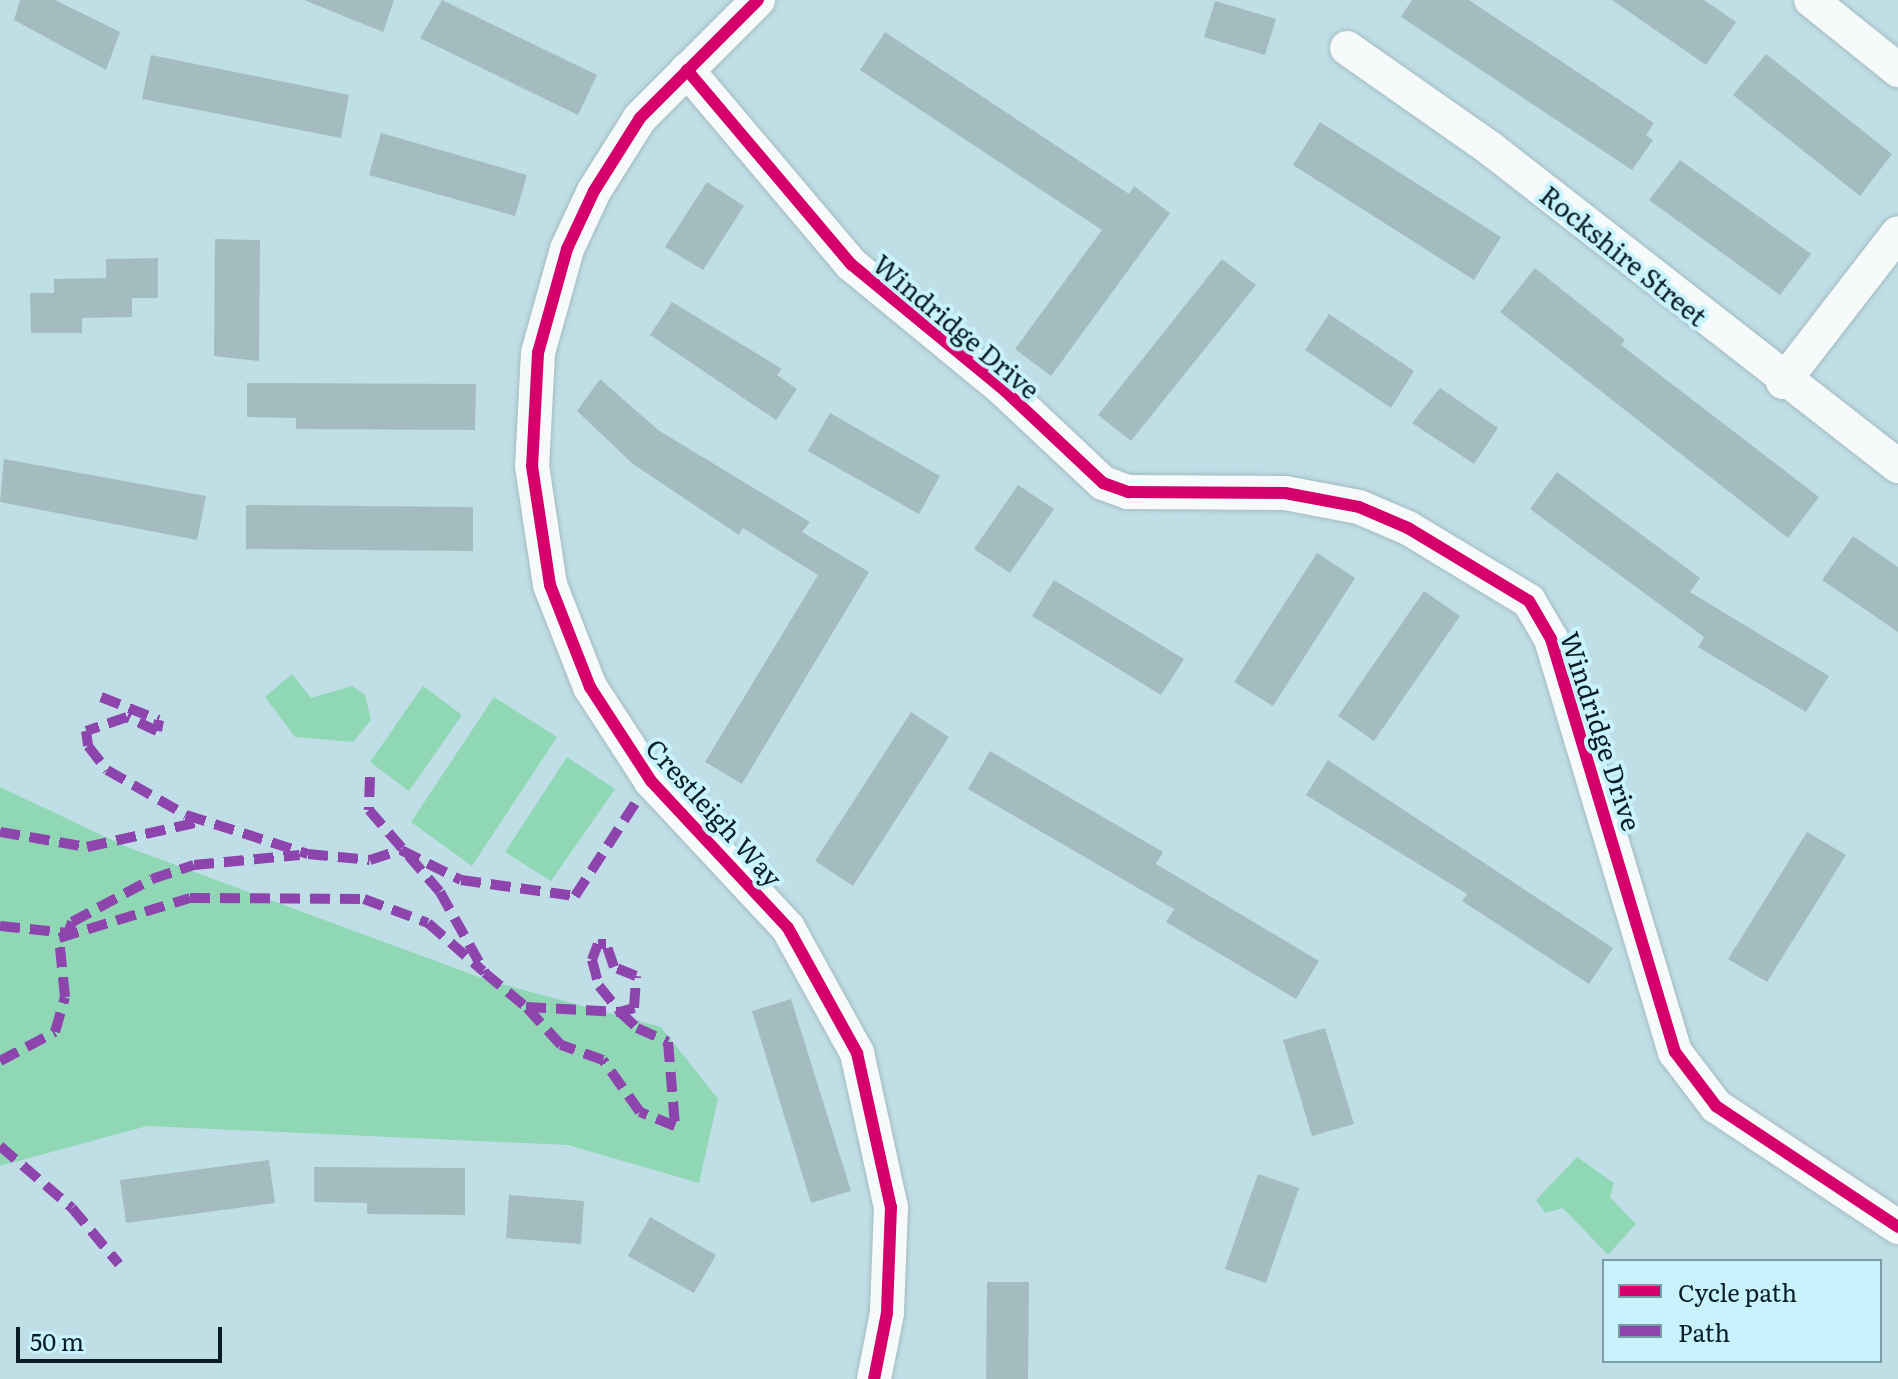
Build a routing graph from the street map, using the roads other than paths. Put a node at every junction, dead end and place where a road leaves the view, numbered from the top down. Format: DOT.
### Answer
graph roads {
  1 [pos="758,0"];
  2 [pos="1811,0"];
  3 [pos="1347,48"];
  4 [pos="687,70"];
  5 [pos="1898,70"];
  6 [pos="1898,233"];
  7 [pos="1783,382"];
  8 [pos="1898,466"];
  9 [pos="1898,1227"];
  10 [pos="874,1379"];
  1 -- 4 [label="street, Crestleigh Way"];
  2 -- 5 [label="street"];
  3 -- 7 [label="street, Rockshire Street"];
  4 -- 9 [label="street, Windridge Drive"];
  4 -- 10 [label="street, Crestleigh Way"];
  6 -- 7 [label="street"];
  7 -- 8 [label="street, Rockshire Street"];
}
